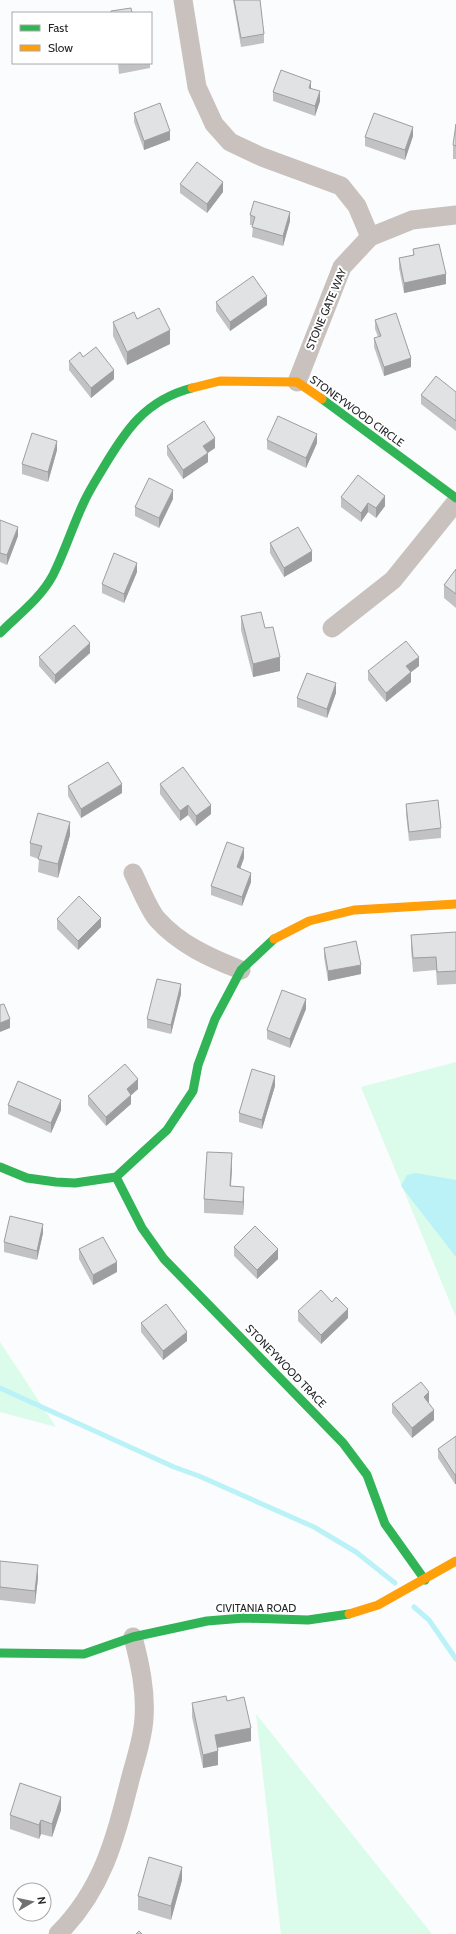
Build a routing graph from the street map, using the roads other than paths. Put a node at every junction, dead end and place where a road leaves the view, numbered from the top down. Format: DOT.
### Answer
graph roads {
  1 [pos="184,0"];
  2 [pos="456,215"];
  3 [pos="370,237"];
  4 [pos="296,382"];
  5 [pos="456,498"];
  6 [pos="456,502"];
  7 [pos="332,628"];
  8 [pos="0,633"];
  9 [pos="133,873"];
  10 [pos="456,904"];
  11 [pos="241,970"];
  12 [pos="0,1167"];
  13 [pos="116,1177"];
  14 [pos="456,1561"];
  15 [pos="425,1580"];
  16 [pos="133,1637"];
  17 [pos="0,1653"];
  18 [pos="58,1934"];
  1 -- 3 [label="street"];
  2 -- 3 [label="street, STONE GATE WAY"];
  3 -- 4 [label="street, STONE GATE WAY"];
  4 -- 5 [label="street, STONEYWOOD CIRCLE"];
  4 -- 8 [label="street, STONEYWOOD CIRCLE"];
  6 -- 7 [label="street"];
  9 -- 11 [label="street"];
  10 -- 11 [label="street"];
  11 -- 13 [label="street"];
  12 -- 13 [label="street"];
  13 -- 15 [label="street, STONEYWOOD TRACE"];
  14 -- 15 [label="street, CIVITANIA ROAD"];
  15 -- 16 [label="street, CIVITANIA ROAD"];
  16 -- 17 [label="street, CIVITANIA ROAD"];
  16 -- 18 [label="street"];
}
